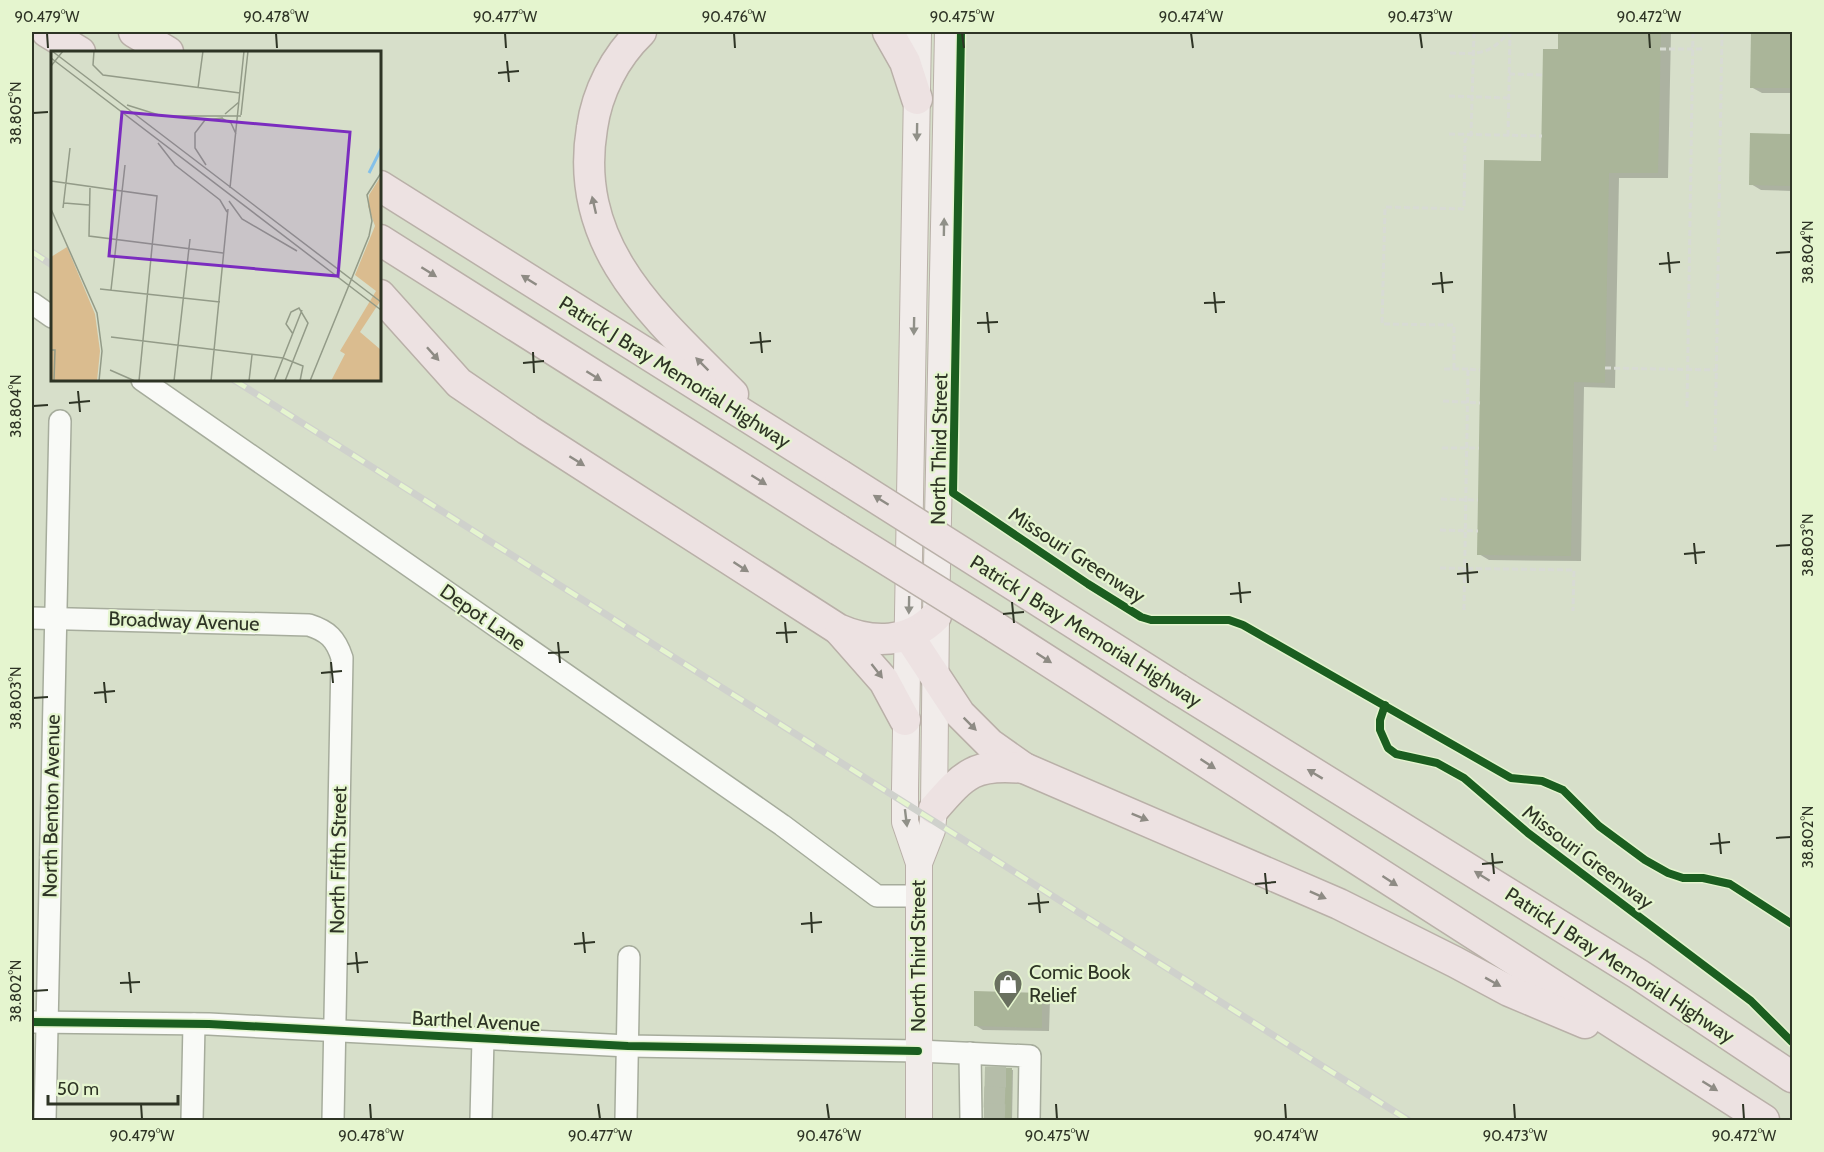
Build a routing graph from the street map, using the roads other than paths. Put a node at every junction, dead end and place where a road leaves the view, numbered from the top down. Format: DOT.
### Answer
graph roads {
  1 [pos="47,32"];
  2 [pos="135,32"];
  3 [pos="641,32"];
  4 [pos="888,32"];
  5 [pos="918,32"];
  6 [pos="948,32"];
  7 [pos="78,51"];
  8 [pos="166,51"];
  9 [pos="917,99"];
  10 [pos="381,187"];
  11 [pos="381,241"];
  12 [pos="381,296"];
  13 [pos="32,303"];
  14 [pos="51,316"];
  15 [pos="143,381"];
  16 [pos="60,420"];
  17 [pos="774,434"];
  18 [pos="936,616"];
  19 [pos="55,617"];
  20 [pos="32,618"];
  21 [pos="838,629"];
  22 [pos="908,635"];
  23 [pos="333,637"];
  24 [pos="935,678"];
  25 [pos="905,720"];
  26 [pos="1024,768"];
  27 [pos="934,810"];
  28 [pos="919,863"];
  29 [pos="918,896"];
  30 [pos="629,957"];
  31 [pos="39,1023"];
  32 [pos="194,1024"];
  33 [pos="334,1030"];
  34 [pos="483,1038"];
  35 [pos="628,1046"];
  36 [pos="918,1051"];
  37 [pos="970,1053"];
  38 [pos="1661,1055"];
  39 [pos="1792,1077"];
  40 [pos="977,1100"];
  41 [pos="1021,1100"];
  42 [pos="45,1120"];
  43 [pos="192,1120"];
  44 [pos="333,1120"];
  45 [pos="480,1120"];
  46 [pos="626,1120"];
  47 [pos="919,1120"];
  48 [pos="1764,1120"];
  1 -- 7 [label="highway"];
  2 -- 8 [label="highway"];
  17 -- 3 [label="highway, one-way"];
  4 -- 9 [label="highway"];
  5 -- 9 [label="main road, North Third Street"];
  18 -- 6 [label="main road, North Third Street, one-way"];
  9 -- 22 [label="main road, North Third Street, one-way"];
  17 -- 10 [label="highway, Patrick J Bray Memorial Highway, one-way"];
  11 -- 38 [label="highway, one-way, bridge"];
  12 -- 21 [label="highway, one-way"];
  13 -- 14 [label="street"];
  15 -- 29 [label="street, Depot Lane"];
  16 -- 19 [label="street, North Benton Avenue"];
  39 -- 17 [label="highway, Patrick J Bray Memorial Highway, one-way, bridge"];
  18 -- 22 [label="highway"];
  18 -- 24 [label="main road, North Third Street"];
  19 -- 20 [label="street, Broadway Avenue"];
  19 -- 23 [label="street, Broadway Avenue"];
  19 -- 31 [label="street, North Benton Avenue"];
  21 -- 22 [label="highway"];
  21 -- 25 [label="highway, one-way"];
  22 -- 24 [label="highway"];
  22 -- 25 [label="main road, North Third Street"];
  23 -- 33 [label="street, North Fifth Street"];
  24 -- 26 [label="highway, one-way"];
  24 -- 27 [label="main road, North Third Street"];
  25 -- 28 [label="main road, North Third Street, one-way"];
  26 -- 27 [label="highway"];
  26 -- 38 [label="highway, one-way"];
  27 -- 28 [label="main road, North Third Street"];
  28 -- 29 [label="main road, North Third Street"];
  29 -- 36 [label="main road, North Third Street"];
  30 -- 35 [label="street"];
  31 -- 32 [label="street, Barthel Avenue"];
  31 -- 42 [label="street, North Benton Avenue"];
  32 -- 33 [label="street, Barthel Avenue"];
  32 -- 43 [label="street"];
  33 -- 34 [label="street, Barthel Avenue"];
  33 -- 44 [label="street, North Fifth Street"];
  34 -- 35 [label="street, Barthel Avenue"];
  34 -- 45 [label="street"];
  35 -- 36 [label="street, Barthel Avenue"];
  35 -- 46 [label="street"];
  36 -- 37 [label="street, Barthel Avenue"];
  36 -- 47 [label="main road, North Third Street"];
  37 -- 40 [label="street"];
  37 -- 41 [label="street, Barthel Avenue"];
  38 -- 48 [label="highway, one-way"];
}
